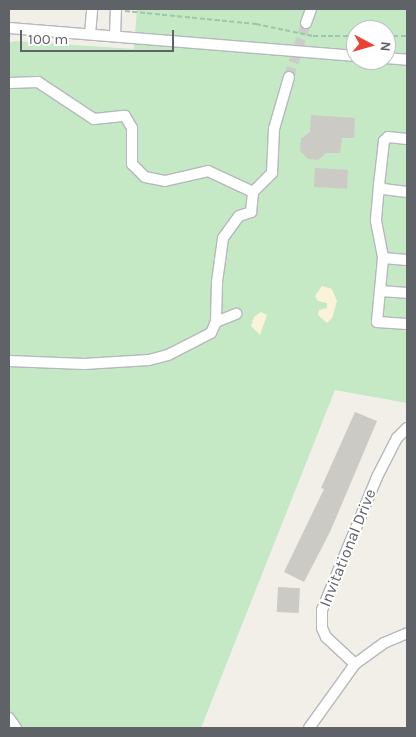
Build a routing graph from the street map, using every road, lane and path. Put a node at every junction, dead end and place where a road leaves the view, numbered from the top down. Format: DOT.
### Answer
graph roads {
  1 [pos="92,9"];
  2 [pos="311,9"];
  3 [pos="116,10"];
  4 [pos="306,24"];
  5 [pos="9,28"];
  6 [pos="90,34"];
  7 [pos="115,36"];
  8 [pos="346,36"];
  9 [pos="346,55"];
  10 [pos="289,77"];
  11 [pos="9,84"];
  12 [pos="407,139"];
  13 [pos="380,185"];
  14 [pos="253,192"];
  15 [pos="407,192"];
  16 [pos="383,258"];
  17 [pos="407,260"];
  18 [pos="380,291"];
  19 [pos="407,293"];
  20 [pos="236,314"];
  21 [pos="216,322"];
  22 [pos="407,324"];
  23 [pos="9,361"];
  24 [pos="407,428"];
  25 [pos="407,634"];
  26 [pos="355,664"];
  27 [pos="9,718"];
  28 [pos="16,728"];
  29 [pos="309,728"];
  1 -- 6 [label="street"];
  2 -- 4 [label="street"];
  3 -- 7 [label="street"];
  3 -- 8 [label="path"];
  5 -- 6 [label="street"];
  6 -- 7 [label="street"];
  7 -- 9 [label="street"];
  10 -- 14 [label="street"];
  11 -- 14 [label="street"];
  12 -- 13 [label="street"];
  13 -- 15 [label="street"];
  13 -- 16 [label="street"];
  14 -- 21 [label="street"];
  16 -- 17 [label="street"];
  16 -- 18 [label="street"];
  18 -- 19 [label="street"];
  18 -- 22 [label="street"];
  20 -- 21 [label="street"];
  21 -- 23 [label="street"];
  24 -- 26 [label="street, Invitational Drive"];
  25 -- 26 [label="street"];
  26 -- 29 [label="street"];
  27 -- 28 [label="street"];
}
